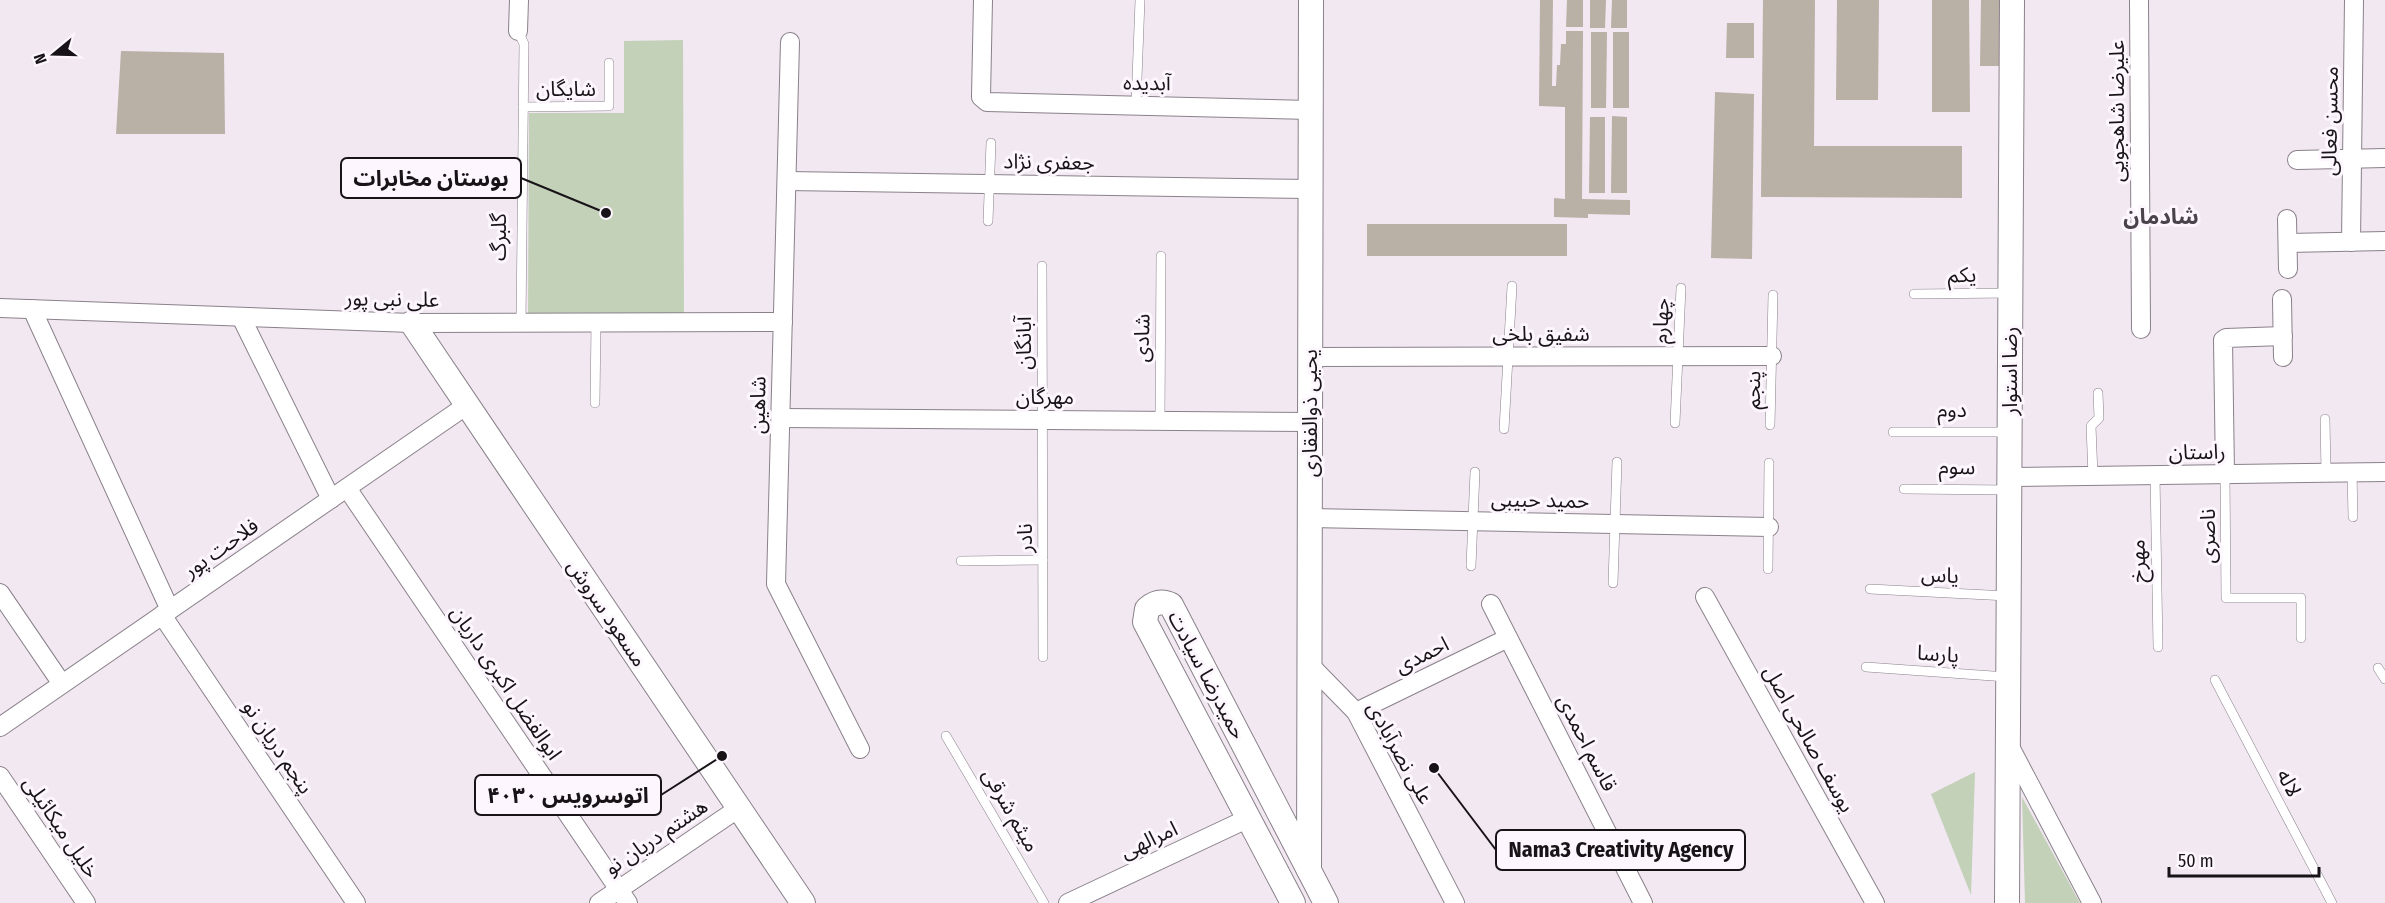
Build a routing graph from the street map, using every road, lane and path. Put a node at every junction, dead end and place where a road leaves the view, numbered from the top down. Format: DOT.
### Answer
graph roads {
  1 [pos="519,0"];
  2 [pos="983,0"];
  3 [pos="1140,0"];
  4 [pos="1311,0"];
  5 [pos="2012,0"];
  6 [pos="2139,0"];
  7 [pos="2354,0"];
  8 [pos="521,37"];
  9 [pos="790,42"];
  10 [pos="609,63"];
  11 [pos="1136,105"];
  12 [pos="523,107"];
  13 [pos="1310,110"];
  14 [pos="991,143"];
  15 [pos="2385,158"];
  16 [pos="2352,159"];
  17 [pos="2298,160"];
  18 [pos="787,181"];
  19 [pos="989,183"];
  20 [pos="1310,189"];
  21 [pos="2287,219"];
  22 [pos="988,221"];
  23 [pos="2385,241"];
  24 [pos="2351,242"];
  25 [pos="2288,243"];
  26 [pos="1161,256"];
  27 [pos="1042,266"];
  28 [pos="2288,269"];
  29 [pos="1512,286"];
  30 [pos="1681,288"];
  31 [pos="2011,293"];
  32 [pos="1914,294"];
  33 [pos="1773,295"];
  34 [pos="2282,299"];
  35 [pos="0,308"];
  36 [pos="32,309"];
  37 [pos="241,316"];
  38 [pos="412,322"];
  39 [pos="521,322"];
  40 [pos="596,322"];
  41 [pos="783,322"];
  42 [pos="2140,329"];
  43 [pos="2283,336"];
  44 [pos="1678,356"];
  45 [pos="1772,356"];
  46 [pos="1310,357"];
  47 [pos="1508,357"];
  48 [pos="2283,357"];
  49 [pos="2098,393"];
  50 [pos="595,403"];
  51 [pos="467,405"];
  52 [pos="781,418"];
  53 [pos="2325,419"];
  54 [pos="1043,420"];
  55 [pos="1160,421"];
  56 [pos="1310,422"];
  57 [pos="1676,423"];
  58 [pos="1770,425"];
  59 [pos="1504,429"];
  60 [pos="1893,432"];
  61 [pos="2010,432"];
  62 [pos="1617,462"];
  63 [pos="1769,462"];
  64 [pos="1475,472"];
  65 [pos="2326,472"];
  66 [pos="2352,472"];
  67 [pos="2385,472"];
  68 [pos="2225,474"];
  69 [pos="2155,475"];
  70 [pos="2092,476"];
  71 [pos="2009,484"];
  72 [pos="347,488"];
  73 [pos="1904,489"];
  74 [pos="331,499"];
  75 [pos="2353,517"];
  76 [pos="1310,518"];
  77 [pos="1473,521"];
  78 [pos="1615,524"];
  79 [pos="1770,527"];
  80 [pos="1043,560"];
  81 [pos="961,561"];
  82 [pos="1471,566"];
  83 [pos="1768,569"];
  84 [pos="1613,583"];
  85 [pos="1870,589"];
  86 [pos="0,592"];
  87 [pos="2009,596"];
  88 [pos="1705,597"];
  89 [pos="1491,604"];
  90 [pos="166,613"];
  91 [pos="1508,638"];
  92 [pos="2301,638"];
  93 [pos="2158,647"];
  94 [pos="1043,657"];
  95 [pos="1310,665"];
  96 [pos="1866,667"];
  97 [pos="2382,668"];
  98 [pos="2008,677"];
  99 [pos="2385,679"];
  100 [pos="2215,680"];
  101 [pos="62,684"];
  102 [pos="1356,712"];
  103 [pos="0,728"];
  104 [pos="946,736"];
  105 [pos="2008,742"];
  106 [pos="860,749"];
  107 [pos="0,776"];
  108 [pos="739,808"];
  109 [pos="1249,818"];
  110 [pos="1300,830"];
  111 [pos="624,896"];
  112 [pos="86,903"];
  113 [pos="357,903"];
  114 [pos="599,903"];
  115 [pos="803,903"];
  116 [pos="1044,903"];
  117 [pos="1068,903"];
  118 [pos="1293,903"];
  119 [pos="1326,903"];
  120 [pos="1455,903"];
  121 [pos="1643,903"];
  122 [pos="1875,903"];
  123 [pos="2007,903"];
  124 [pos="2092,903"];
  125 [pos="2331,903"];
  1 -- 8 [label="street, گلبرگ"];
  2 -- 11 [label="street, آبدیده"];
  3 -- 11 [label="lane"];
  4 -- 13 [label="street, یحیی ذوالفقاری"];
  5 -- 31 [label="street, رضا استوار"];
  6 -- 42 [label="street, علیرضا شاهجویی"];
  7 -- 16 [label="street, محسن فعالی"];
  8 -- 12 [label="lane, گلبرگ"];
  9 -- 18 [label="street, شاهین"];
  10 -- 12 [label="lane, شایگان"];
  11 -- 13 [label="street, آبدیده"];
  12 -- 39 [label="lane, گلبرگ"];
  13 -- 20 [label="street, یحیی ذوالفقاری"];
  14 -- 19 [label="lane"];
  15 -- 16 [label="street"];
  16 -- 17 [label="street"];
  16 -- 24 [label="street, محسن فعالی"];
  18 -- 19 [label="street, جعفری نژاد"];
  18 -- 41 [label="street, شاهین"];
  19 -- 20 [label="street, جعفری نژاد"];
  19 -- 22 [label="lane"];
  20 -- 46 [label="street, یحیی ذوالفقاری"];
  21 -- 25 [label="street"];
  23 -- 24 [label="street"];
  24 -- 25 [label="street"];
  25 -- 28 [label="street"];
  26 -- 55 [label="lane, شادی"];
  27 -- 54 [label="lane, آبانگان"];
  29 -- 47 [label="lane"];
  30 -- 44 [label="lane, چهارم"];
  31 -- 32 [label="lane, یکم"];
  31 -- 61 [label="street, رضا استوار"];
  33 -- 45 [label="lane, پنجم"];
  34 -- 43 [label="street"];
  35 -- 36 [label="street, علی نبی پور"];
  36 -- 37 [label="street, علی نبی پور"];
  36 -- 90 [label="street, پنجم دریان‌ نو"];
  37 -- 38 [label="street, علی نبی پور"];
  37 -- 74 [label="street"];
  38 -- 39 [label="street, علی نبی پور"];
  38 -- 51 [label="street, مسعود سروش"];
  39 -- 40 [label="street, علی نبی پور"];
  40 -- 41 [label="street, علی نبی پور"];
  40 -- 50 [label="lane"];
  41 -- 52 [label="street, شاهین"];
  43 -- 48 [label="street"];
  43 -- 68 [label="street"];
  44 -- 45 [label="street, شفیق بلخی"];
  44 -- 47 [label="street, شفیق بلخی"];
  44 -- 57 [label="lane"];
  45 -- 58 [label="lane, پنجم"];
  46 -- 47 [label="street, شفیق بلخی"];
  46 -- 56 [label="street, یحیی ذوالفقاری"];
  47 -- 59 [label="lane"];
  49 -- 70 [label="lane"];
  51 -- 72 [label="street, فلاحت پور"];
  51 -- 108 [label="street, مسعود سروش"];
  52 -- 54 [label="street, مهرگان"];
  52 -- 106 [label="street, شاهین"];
  53 -- 65 [label="lane"];
  54 -- 55 [label="street, مهرگان"];
  54 -- 80 [label="lane, نادر"];
  55 -- 56 [label="street, مهرگان"];
  56 -- 76 [label="street, یحیی ذوالفقاری"];
  60 -- 61 [label="lane, دوم"];
  61 -- 71 [label="street, رضا استوار"];
  62 -- 78 [label="lane"];
  63 -- 79 [label="lane"];
  64 -- 77 [label="lane"];
  65 -- 66 [label="street, راستان"];
  65 -- 68 [label="street, راستان"];
  66 -- 67 [label="street, راستان"];
  66 -- 75 [label="lane"];
  68 -- 69 [label="street, راستان"];
  68 -- 92 [label="lane, ناصری"];
  69 -- 70 [label="street, راستان"];
  69 -- 93 [label="lane, مهرخ"];
  70 -- 71 [label="street, راستان"];
  71 -- 73 [label="lane, سوم"];
  71 -- 87 [label="street, رضا استوار"];
  72 -- 74 [label="street, فلاحت پور"];
  72 -- 111 [label="street, ابوالفضل اکبری داریان"];
  74 -- 90 [label="street, فلاحت پور"];
  76 -- 77 [label="street, حمید حبیبی"];
  76 -- 95 [label="street, یحیی ذوالفقاری"];
  77 -- 78 [label="street, حمید حبیبی"];
  77 -- 82 [label="lane"];
  78 -- 79 [label="street, حمید حبیبی"];
  78 -- 84 [label="lane"];
  79 -- 83 [label="lane"];
  80 -- 81 [label="lane"];
  80 -- 94 [label="lane, نادر"];
  85 -- 87 [label="lane, یاس"];
  86 -- 101 [label="street"];
  87 -- 98 [label="street, رضا استوار"];
  88 -- 122 [label="street, یوسف صالحی اصل"];
  89 -- 91 [label="street, قاسم احمدی"];
  90 -- 101 [label="street, فلاحت پور"];
  90 -- 113 [label="street, پنجم دریان‌ نو"];
  91 -- 102 [label="street, احمدی"];
  91 -- 121 [label="street, قاسم احمدی"];
  95 -- 102 [label="street, علی نصرآبادی"];
  95 -- 110 [label="street, یحیی ذوالفقاری"];
  96 -- 98 [label="lane, پارسا"];
  97 -- 99 [label="lane"];
  98 -- 105 [label="street, رضا استوار"];
  100 -- 125 [label="lane, لاله"];
  101 -- 103 [label="street, فلاحت پور"];
  102 -- 120 [label="street, علی نصرآبادی"];
  104 -- 116 [label="lane, میثم شرقی"];
  105 -- 123 [label="street, رضا استوار"];
  105 -- 124 [label="street, رضا استوار"];
  107 -- 112 [label="street, خلیل میکائیلی"];
  108 -- 111 [label="street, هشتم دریان‌ نو"];
  108 -- 115 [label="street, مسعود سروش"];
  109 -- 110 [label="street, حمیدرضا سیادت"];
  109 -- 117 [label="street, امرالهی"];
  109 -- 118 [label="street, حمیدرضا سیادت"];
  110 -- 119 [label="street, یحیی ذوالفقاری"];
  111 -- 114 [label="street, هشتم دریان‌ نو"];
}
